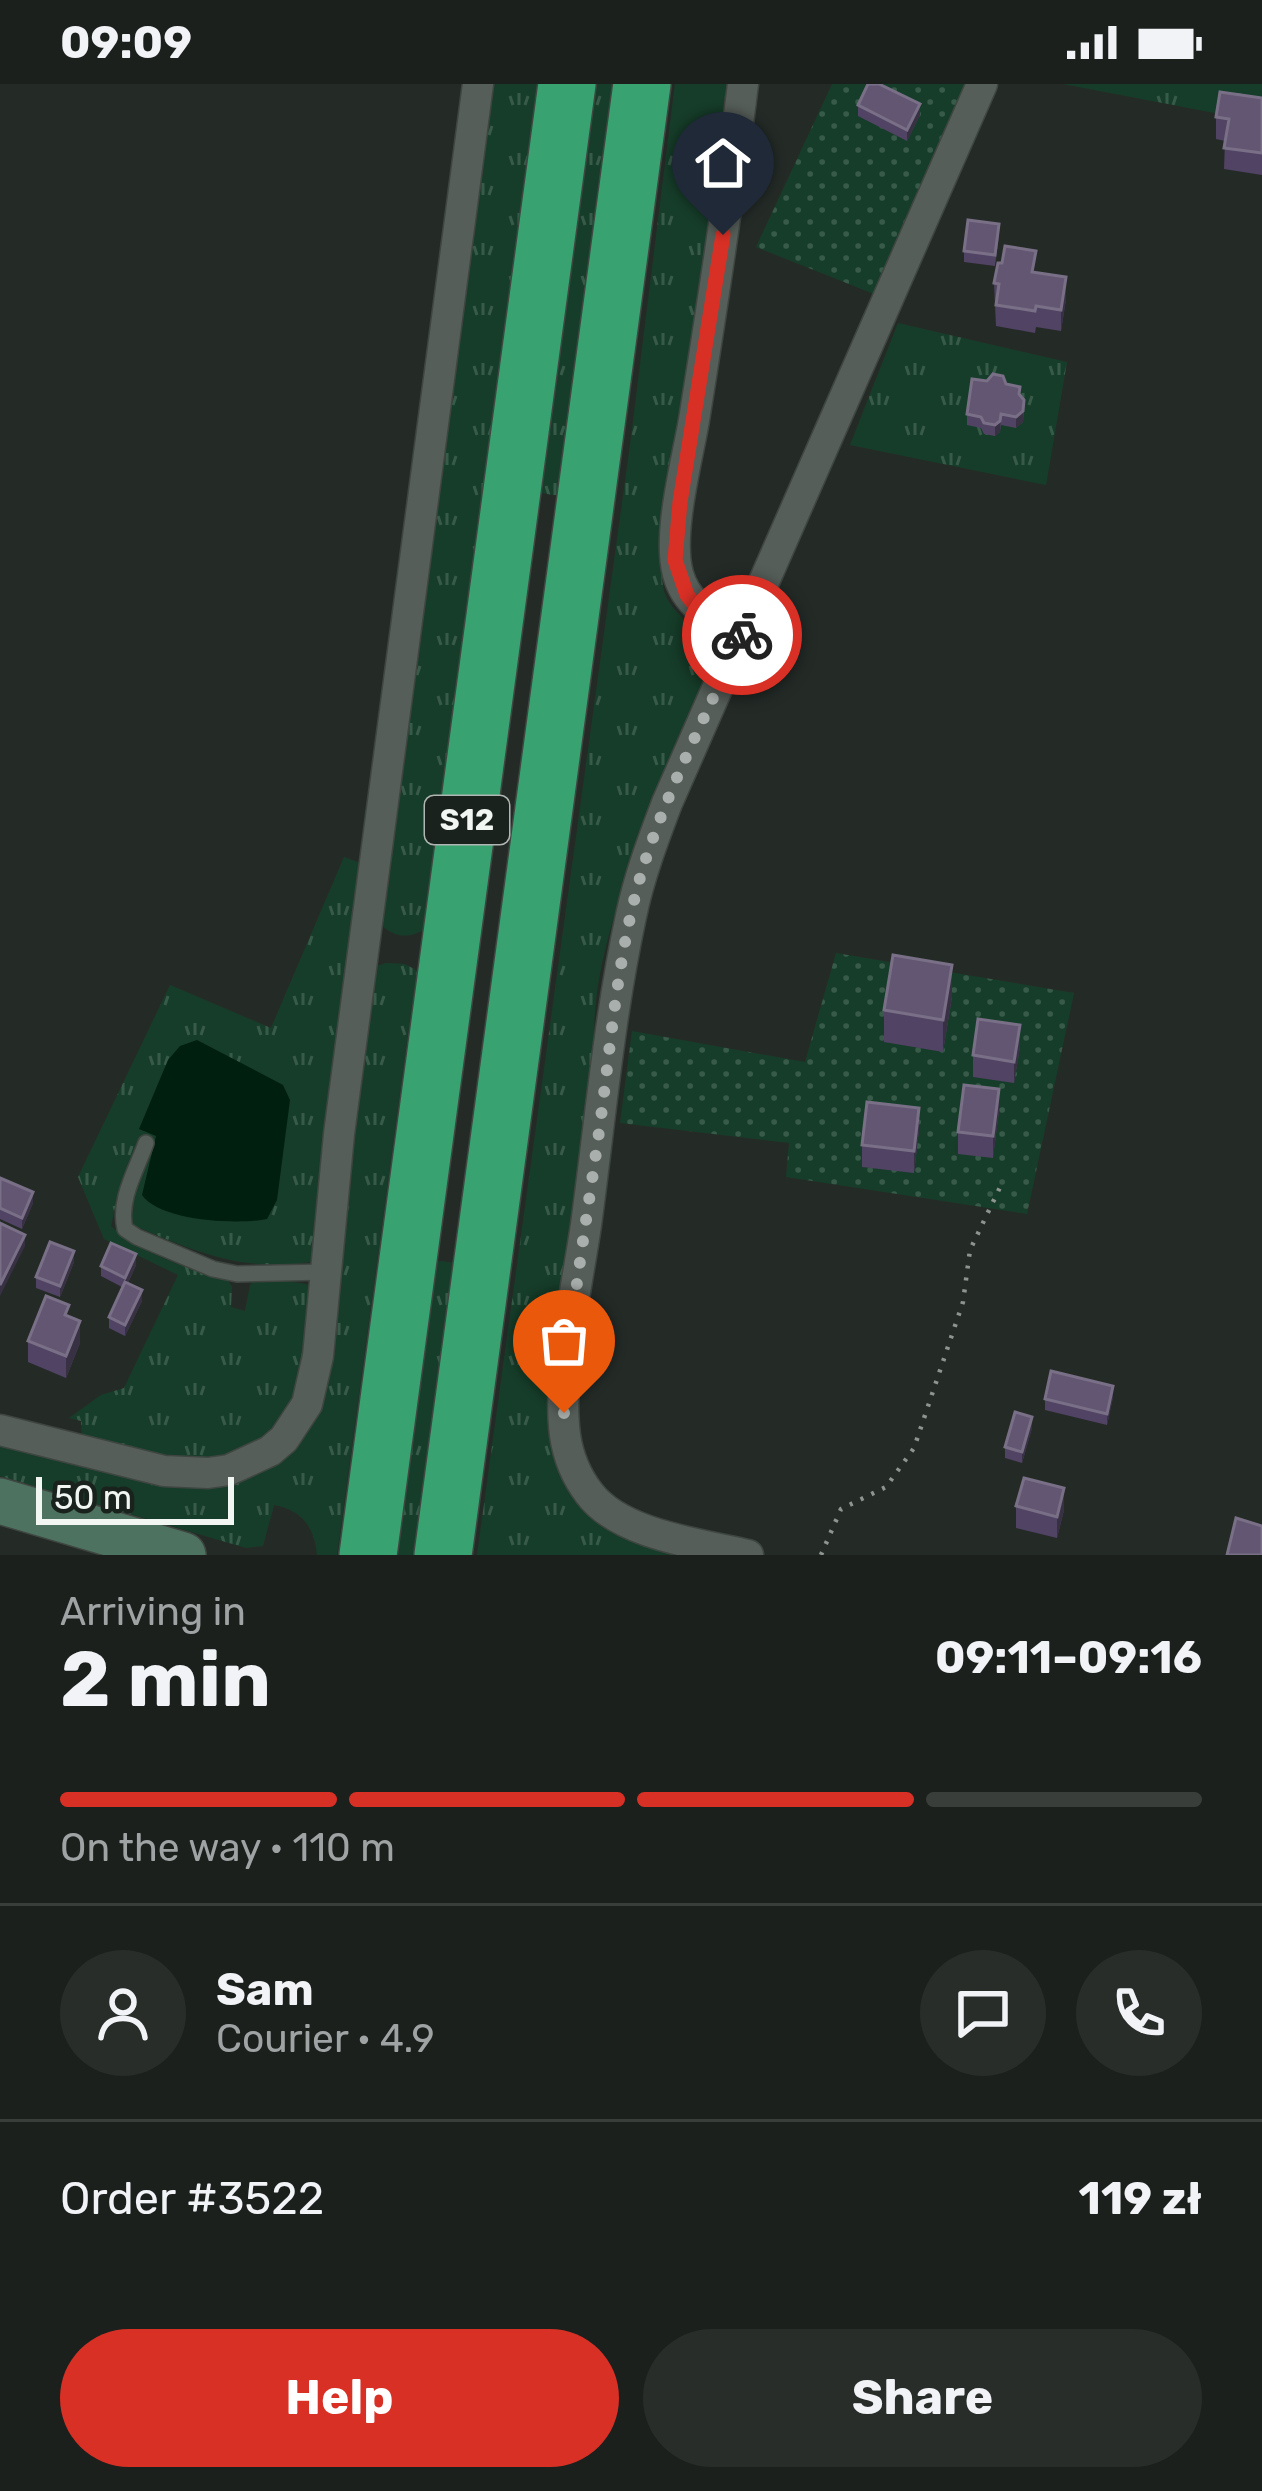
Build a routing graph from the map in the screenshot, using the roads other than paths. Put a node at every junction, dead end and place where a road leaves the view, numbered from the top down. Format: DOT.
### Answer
graph roads {
  1 [pos="478,84"];
  2 [pos="567,84"];
  3 [pos="642,84"];
  4 [pos="743,84"];
  5 [pos="982,84"];
  6 [pos="742,635"];
  7 [pos="146,1143"];
  8 [pos="326,1272"];
  9 [pos="0,1430"];
  10 [pos="0,1501"];
  11 [pos="183,1555"];
  12 [pos="368,1555"];
  13 [pos="443,1555"];
  14 [pos="748,1555"];
  1 -- 8 [label="street"];
  2 -- 12 [label="highway, S12"];
  3 -- 13 [label="highway, S12"];
  4 -- 6 [label="street"];
  5 -- 6 [label="street"];
  6 -- 14 [label="street"];
  7 -- 8 [label="lane"];
  8 -- 9 [label="street"];
  10 -- 11 [label="street"];
}
